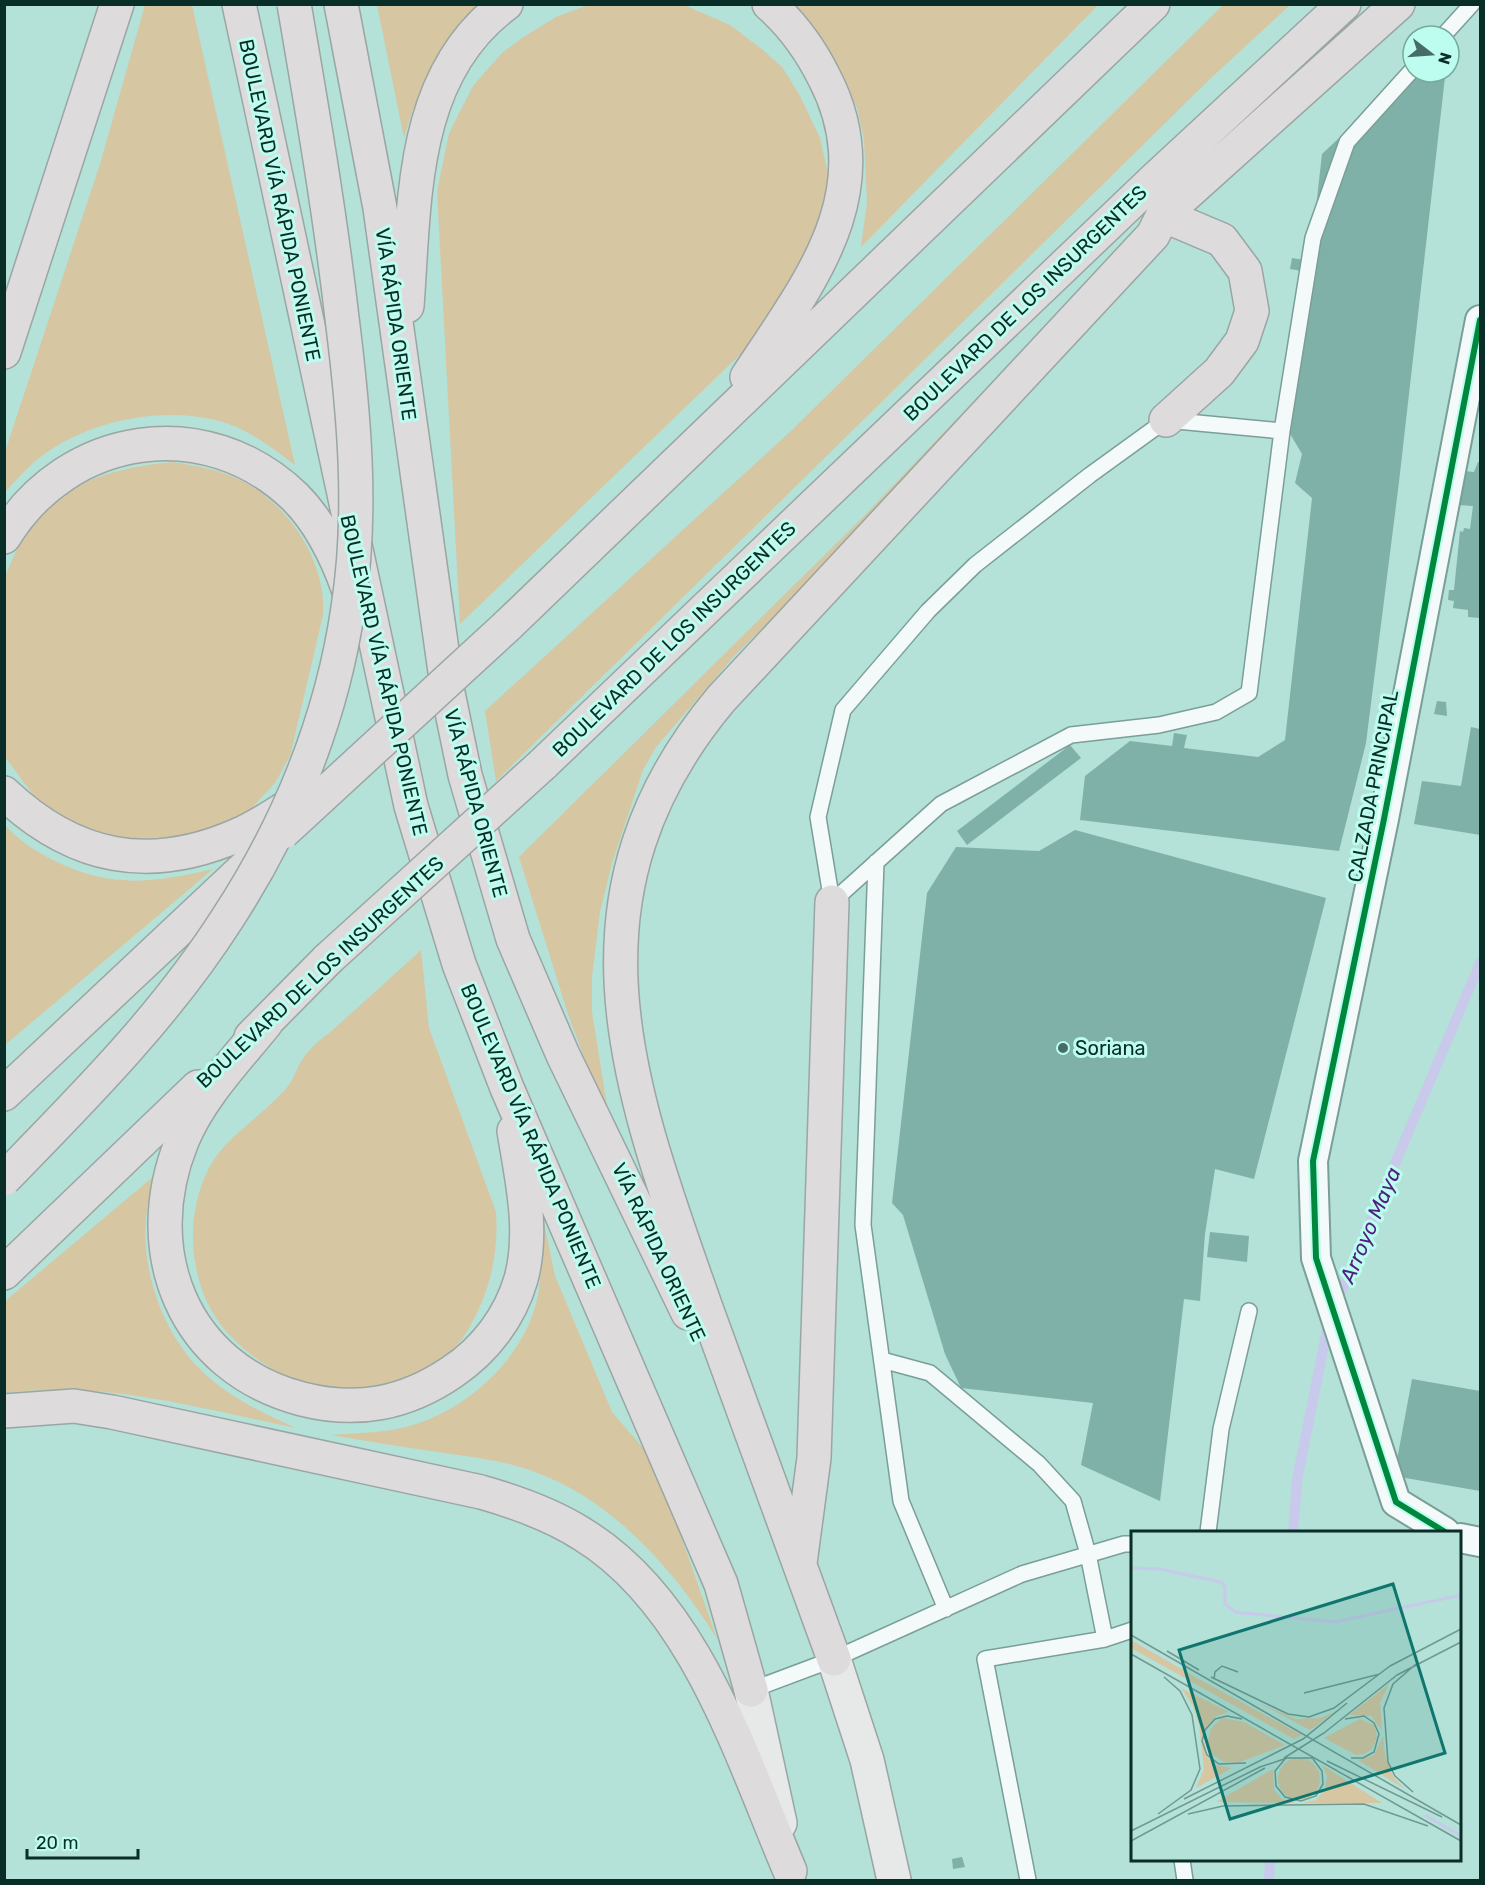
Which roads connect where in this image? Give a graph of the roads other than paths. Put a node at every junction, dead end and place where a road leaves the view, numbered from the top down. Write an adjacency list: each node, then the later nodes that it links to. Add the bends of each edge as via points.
1 (117, 4): 15 (highway)
2 (239, 4): 21 (highway, BOULEVARD VÍA RÁPIDA PONIENTE)
3 (294, 4): 29 (highway, bridge, via 329,212 352,409 354,543 339,657 312,753 288,810 228,919 154,1018)
4 (341, 4): 16 (highway, VÍA RÁPIDA ORIENTE, via 368,137)
5 (506, 4): 16 (highway, via 463,47 447,71 428,119 417,177)
6 (769, 4): 18 (highway, via 806,44 830,88 843,133 844,192 824,257)
7 (1153, 4): 18 (highway)
8 (1344, 4): 26 (highway, BOULEVARD DE LOS INSURGENTES, bridge, via 1145,188 542,765 328,960)
9 (1398, 4): 13 (highway)
10 (1472, 4): 11 (lane)
11 (1454, 24)
12 (1401, 82): 19 (lane, via 1347,142 1313,238)
13 (1163, 215): 17 (highway, via 1222,240 1245,271 1252,311 1242,341 1219,372); 34 (highway, via 1153,235 704,720 665,785 635,859 620,933 620,975 621,1009 637,1101)
14 (1480, 320): 36 (street, CALZADA PRINCIPAL, via 1384,819 1313,1161 1316,1258 1396,1502)
15 (4, 352)
16 (402, 368): 34 (highway, VÍA RÁPIDA ORIENTE, via 448,693 465,775 513,939 562,1054)
17 (1166, 420): 19 (lane); 25 (lane, via 975,565 928,611 843,710 818,817)
18 (717, 424): 23 (highway, bridge, via 355,766)
19 (1281, 430): 24 (lane, via 1249,693 1216,712 1159,725 1071,735 941,804)
20 (4, 537): 21 (highway, via 40,492 72,468 104,453 138,445 174,443 229,455 285,488 320,529 339,563)
21 (384, 687): 27 (highway, BOULEVARD VÍA RÁPIDA PONIENTE, via 411,806 459,964)
22 (4, 793): 23 (highway, via 52,832 107,852 169,855 205,848)
23 (247, 847): 28 (highway)
24 (876, 862): 25 (lane); 32 (lane, via 863,1226)
25 (832, 902): 41 (highway, via 814,1458)
26 (266, 1023): 27 (highway, via 208,1095 187,1128 168,1185 164,1233 174,1284 196,1330 240,1373 283,1394 345,1406 392,1402 421,1392 462,1366 498,1328 520,1280 527,1247 527,1216); 30 (highway, BOULEVARD DE LOS INSURGENTES)
27 (507, 1088): 46 (highway, BOULEVARD VÍA RÁPIDA PONIENTE, via 721,1584)
28 (4, 1094)
29 (4, 1179)
30 (4, 1273)
31 (1250, 1311): 35 (lane, via 1221,1429)
32 (882, 1360): 40 (lane, via 930,1373 1040,1464 1072,1501); 42 (lane, via 902,1501)
33 (4, 1411): 48 (highway, via 74,1406 146,1419 481,1492 517,1503 583,1534 613,1556 646,1590 684,1639 717,1701)
34 (767, 1480): 41 (highway)
35 (1208, 1531)
36 (1442, 1531)
37 (1461, 1538): 38 (street)
38 (1480, 1542)
39 (1131, 1544): 40 (lane)
40 (1088, 1554): 42 (lane, via 1022,1574); 44 (lane)
41 (800, 1564): 45 (highway)
42 (946, 1609): 45 (lane)
43 (1131, 1630): 44 (lane)
44 (1105, 1639): 50 (lane, via 985,1659)
45 (834, 1659): 46 (lane); 49 (main road, via 867,1760)
46 (751, 1690): 48 (main road)
47 (1182, 1861): 51 (lane)
48 (791, 1876)
49 (894, 1881)
50 (1028, 1881)
51 (1185, 1881)

